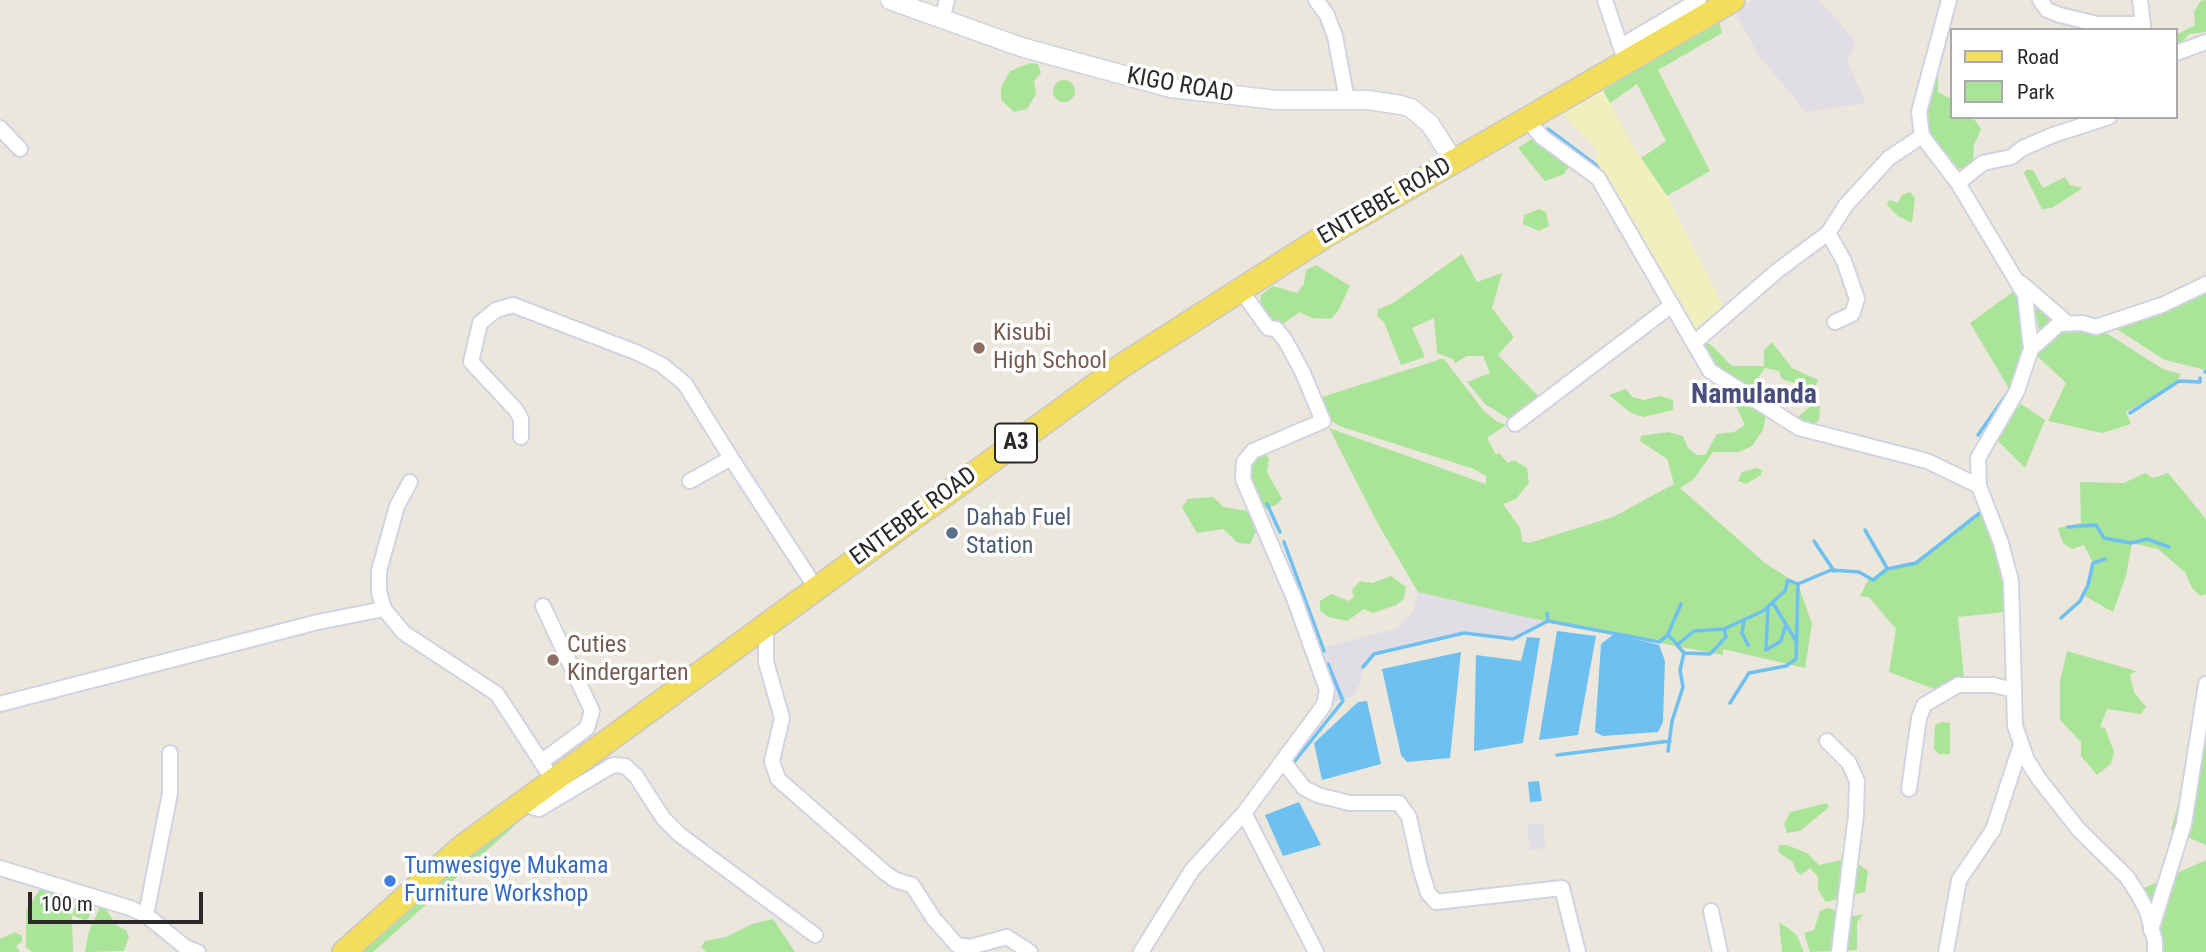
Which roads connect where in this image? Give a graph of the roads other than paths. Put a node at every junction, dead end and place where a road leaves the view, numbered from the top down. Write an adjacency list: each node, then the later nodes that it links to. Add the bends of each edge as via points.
1 (890, 0): 10 (street, KIGO ROAD)
2 (947, 0): 10 (street)
3 (1316, 0): 15 (street, via 1335,36)
4 (1605, 0): 14 (street)
5 (1699, 0): 14 (street)
6 (1733, 0): 14 (main road, ENTEBBE ROAD / A3)
7 (1949, 0): 19 (street, via 1919,112)
8 (2040, 0): 11 (street, via 2047,10 2081,21)
9 (2140, 0): 11 (street)
10 (942, 19): 15 (street, KIGO ROAD, via 1021,47 1171,88 1276,100)
11 (2143, 27)
12 (2206, 42): 13 (street)
13 (2178, 53)
14 (1623, 54): 17 (main road, ENTEBBE ROAD / A3)
15 (1347, 100): 21 (street, KIGO ROAD, via 1411,108 1430,124)
16 (2103, 119): 22 (street, via 2053,135 2011,157 1983,163)
17 (1527, 120): 21 (main road, ENTEBBE ROAD / A3); 27 (street, via 1542,137 1598,178)
18 (0, 128): 20 (street)
19 (1922, 136): 22 (street); 23 (street, via 1889,158 1846,205)
20 (20, 149)
21 (1455, 163): 26 (main road, ENTEBBE ROAD / A3)
22 (1958, 183): 31 (street, via 2025,295)
23 (1828, 233): 29 (street, via 1857,299 1852,314); 30 (street)
24 (2018, 280): 28 (street)
25 (2206, 284): 28 (street, via 2162,305 2096,327)
26 (1240, 289): 38 (main road, ENTEBBE ROAD / A3, via 1123,365); 48 (street, via 1268,328 1276,329 1285,340 1323,421 1252,451 1244,462 1243,480 1328,690 1324,705)
27 (1672, 305): 30 (street); 32 (street)
28 (2065, 321): 31 (street)
29 (1835, 322)
30 (1694, 343): 37 (street, via 1710,370 1786,422 1927,461)
31 (2031, 349): 37 (street, via 2017,391 1979,451)
32 (1514, 424)
33 (521, 437): 34 (street, via 516,410 471,362 480,323 513,305 662,365 695,397)
34 (731, 458): 35 (street); 38 (street)
35 (690, 481)
36 (410, 482): 40 (street, via 397,506 379,571)
37 (1979, 486): 43 (street, via 2011,581)
38 (816, 588): 41 (main road, ENTEBBE ROAD / A3)
39 (543, 606): 49 (street, via 592,711 587,729)
40 (384, 609): 44 (street); 49 (street, via 404,633 497,694)
41 (766, 624): 49 (main road, ENTEBBE ROAD / A3); 60 (street, via 767,670 782,718 772,761 778,779 883,872 912,885 957,945 970,947 1007,937)
42 (2206, 684): 56 (street, via 2184,824)
43 (2014, 690): 46 (street, via 2013,711); 50 (street, via 1958,685 1924,705)
44 (0, 704)
45 (1826, 741): 65 (street, via 1849,763 1857,781)
46 (2021, 745): 56 (street, via 2033,770 2071,820 2127,877 2147,911); 66 (street, via 1993,830 1959,880)
47 (170, 753): 55 (street, via 170,793)
48 (1283, 761): 52 (street); 63 (street, via 1304,788 1318,796 1349,803 1399,803 1409,817 1420,867 1436,902 1562,888)
49 (547, 771): 51 (main road, ENTEBBE ROAD / A3)
50 (1909, 789)
51 (521, 803): 57 (street, via 539,809 613,765 625,766 680,835); 59 (main road, ENTEBBE ROAD / A3, via 462,847)
52 (1244, 813): 61 (street, via 1192,870); 62 (street)
53 (0, 868): 55 (street)
54 (1711, 911): 64 (street)
55 (146, 915): 58 (street)
56 (2150, 931): 67 (street)
57 (814, 935)
58 (198, 952)
59 (344, 952)
60 (1030, 952)
61 (1141, 952)
62 (1316, 952)
63 (1578, 952)
64 (1720, 952)
65 (1839, 952)
66 (1946, 952)
67 (2155, 952)

